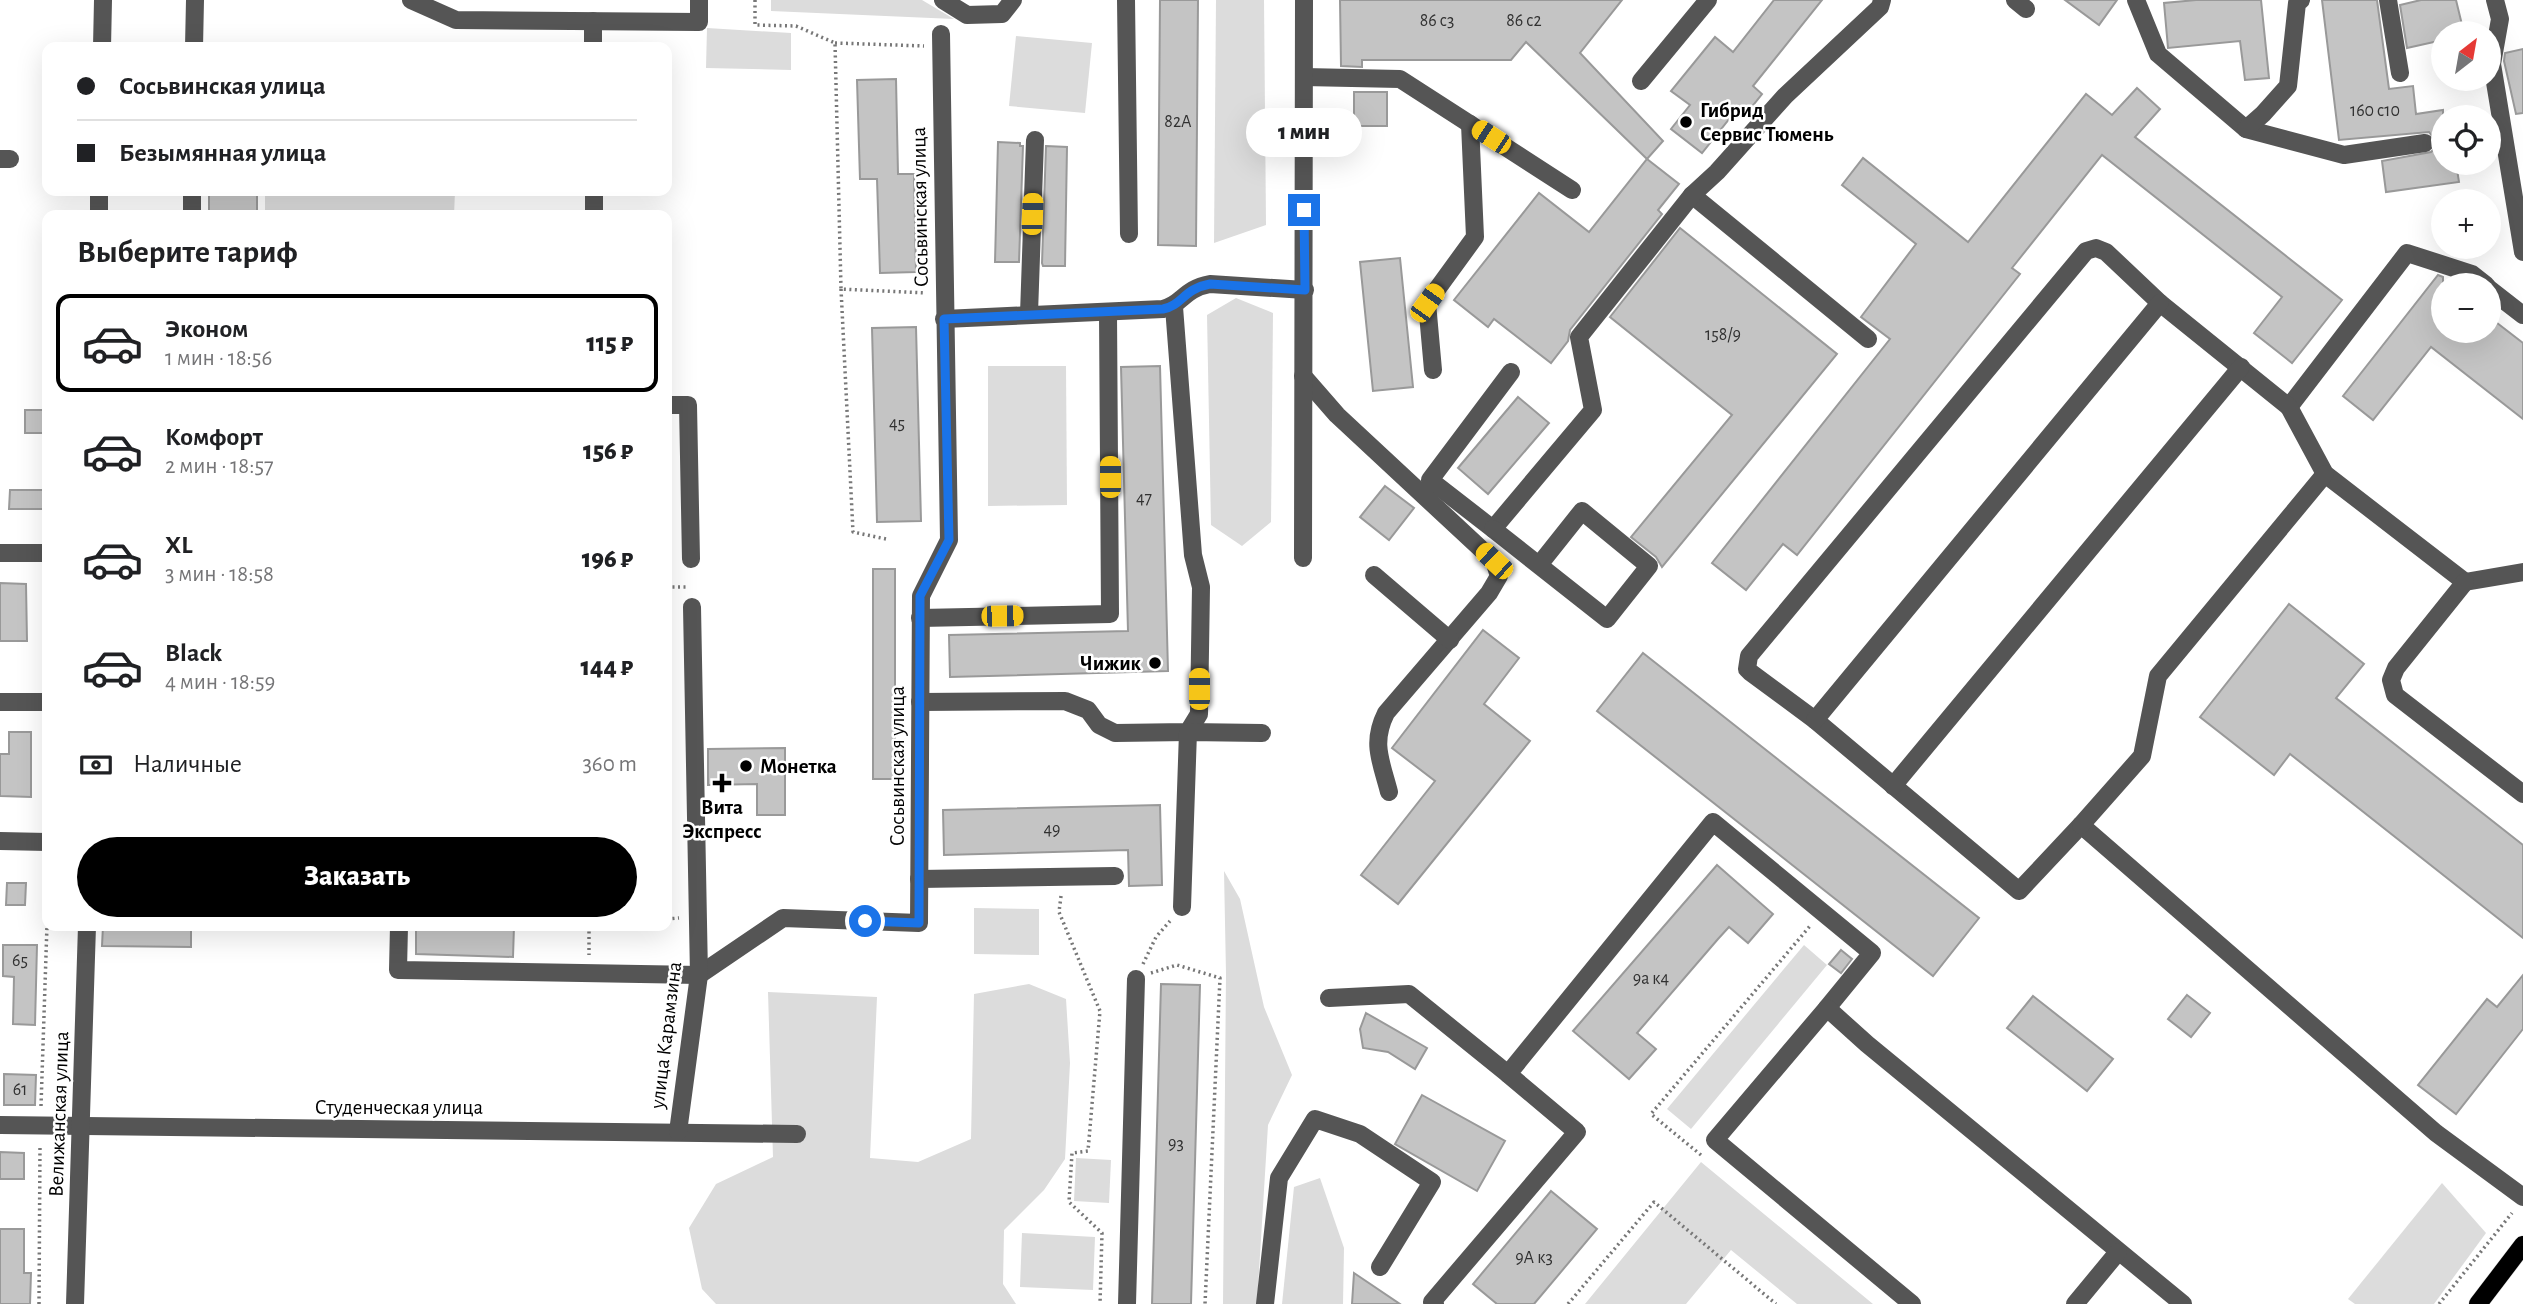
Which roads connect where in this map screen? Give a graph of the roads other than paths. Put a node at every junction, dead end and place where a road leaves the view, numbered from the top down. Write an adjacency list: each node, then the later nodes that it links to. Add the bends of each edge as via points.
1 (103, 0): 17 (street)
2 (195, 0): 18 (street)
3 (411, 0): 15 (street, via 456,20)
4 (699, 0): 15 (street, via 699,22)
5 (943, 0): 6 (street, via 967,15 1002,14)
6 (1013, 0)
7 (1126, 0): 29 (street)
8 (1304, 0): 21 (street)
9 (1709, 0): 22 (street)
10 (1882, 0): 28 (street)
11 (2136, 0): 24 (street, via 2158,54)
12 (2301, 0): 24 (street, via 2297,3 2288,86)
13 (2388, 0): 20 (street)
14 (2495, 0): 30 (street, via 2500,19 2492,64)
15 (593, 21): 19 (street)
16 (941, 40): 39 (street, Сосьвинская улица)
17 (103, 42)
18 (194, 42)
19 (593, 42)
20 (2400, 73)
21 (1304, 78): 23 (street, via 1401,79); 32 (street)
22 (1641, 81)
23 (1470, 124): 27 (street); 42 (street, via 1475,237 1427,303)
24 (2246, 129): 26 (street, via 2344,155)
25 (1035, 139): 37 (street)
26 (2425, 143)
27 (1572, 190)
28 (1692, 195): 40 (street); 48 (street, via 1579,337 1593,410)
29 (1129, 234)
30 (2523, 252)
31 (2469, 273): 46 (street, via 2407,253)
32 (1305, 290): 35 (street, via 1210,284 1189,291); 44 (street)
33 (2501, 297): 38 (street)
34 (2160, 303): 41 (street); 63 (street); 63 (street, via 2106,252 2086,251 1749,656 1747,669)
35 (1174, 307): 36 (street); 64 (street, via 1193,555 1201,587 1199,714)
36 (1108, 313): 37 (street); 58 (street, via 1110,614)
37 (1029, 314): 39 (street)
38 (2523, 315)
39 (944, 319): 58 (street, Сосьвинская улица, via 949,540 920,596)
40 (1868, 339)
41 (2241, 366): 46 (street); 66 (street)
42 (1433, 370)
43 (1511, 372): 48 (street, via 1430,480)
44 (1303, 376): 51 (street); 59 (street, via 1337,415 1494,561 1499,576)
45 (672, 405): 52 (street, via 688,405)
46 (2289, 407): 47 (street)
47 (2325, 474): 56 (street); 69 (street, via 2158,676 2142,757)
48 (1493, 529): 53 (street)
49 (0, 552): 50 (street)
50 (42, 554)
51 (1303, 558)
52 (691, 559)
53 (1539, 565): 53 (street, via 1608,619 1649,566 1582,511)
54 (2523, 572): 56 (street)
55 (1374, 575): 59 (street)
56 (2465, 582): 68 (street, via 2396,668 2391,680 2395,695)
57 (692, 607): 77 (street, улица Карамзина)
58 (920, 618): 62 (street, Сосьвинская улица)
59 (1450, 640): 67 (street, via 1379,727 1376,743)
60 (0, 702): 61 (street)
61 (42, 702)
62 (920, 702): 64 (street, via 1065,701 1088,710 1099,725 1115,733); 73 (street, Сосьвинская улица)
63 (1815, 720): 66 (street)
64 (1188, 732): 65 (street); 74 (street)
65 (1262, 733)
66 (1893, 786): 69 (street, via 2020,891)
67 (1389, 792)
68 (2523, 794)
69 (2081, 825): 86 (street)
70 (0, 841): 71 (street)
71 (42, 842)
72 (1115, 876): 73 (street)
73 (919, 878): 77 (street, Сосьвинская улица, via 919,923 783,918)
74 (1182, 907)
75 (87, 931): 83 (street, Велижанская улица)
76 (399, 931): 77 (street, via 398,970)
77 (699, 975): 84 (street, улица Карамзина)
78 (1136, 979): 91 (street)
79 (1329, 998): 81 (street, via 1409,994)
80 (1827, 1008): 81 (street, via 1872,953 1713,822); 88 (street); 94 (street, via 1715,1140)
81 (1508, 1074): 93 (street, via 1577,1132 1432,1302)
82 (0, 1125): 83 (street, Студенческая улица)
83 (82, 1126): 84 (street, Студенческая улица); 90 (street, Велижанская улица)
84 (678, 1132): 85 (street, Студенческая улица)
85 (797, 1134)
86 (2519, 1204)
87 (2523, 1245): 97 (main road)
88 (2118, 1252): 95 (street); 96 (street)
89 (1380, 1267): 92 (street, via 1432,1182 1360,1134 1315,1119 1279,1178)
90 (75, 1304)
91 (1127, 1304)
92 (1265, 1304)
93 (1435, 1304)
94 (1912, 1304)
95 (2075, 1304)
96 (2183, 1304)
97 (2478, 1304)

